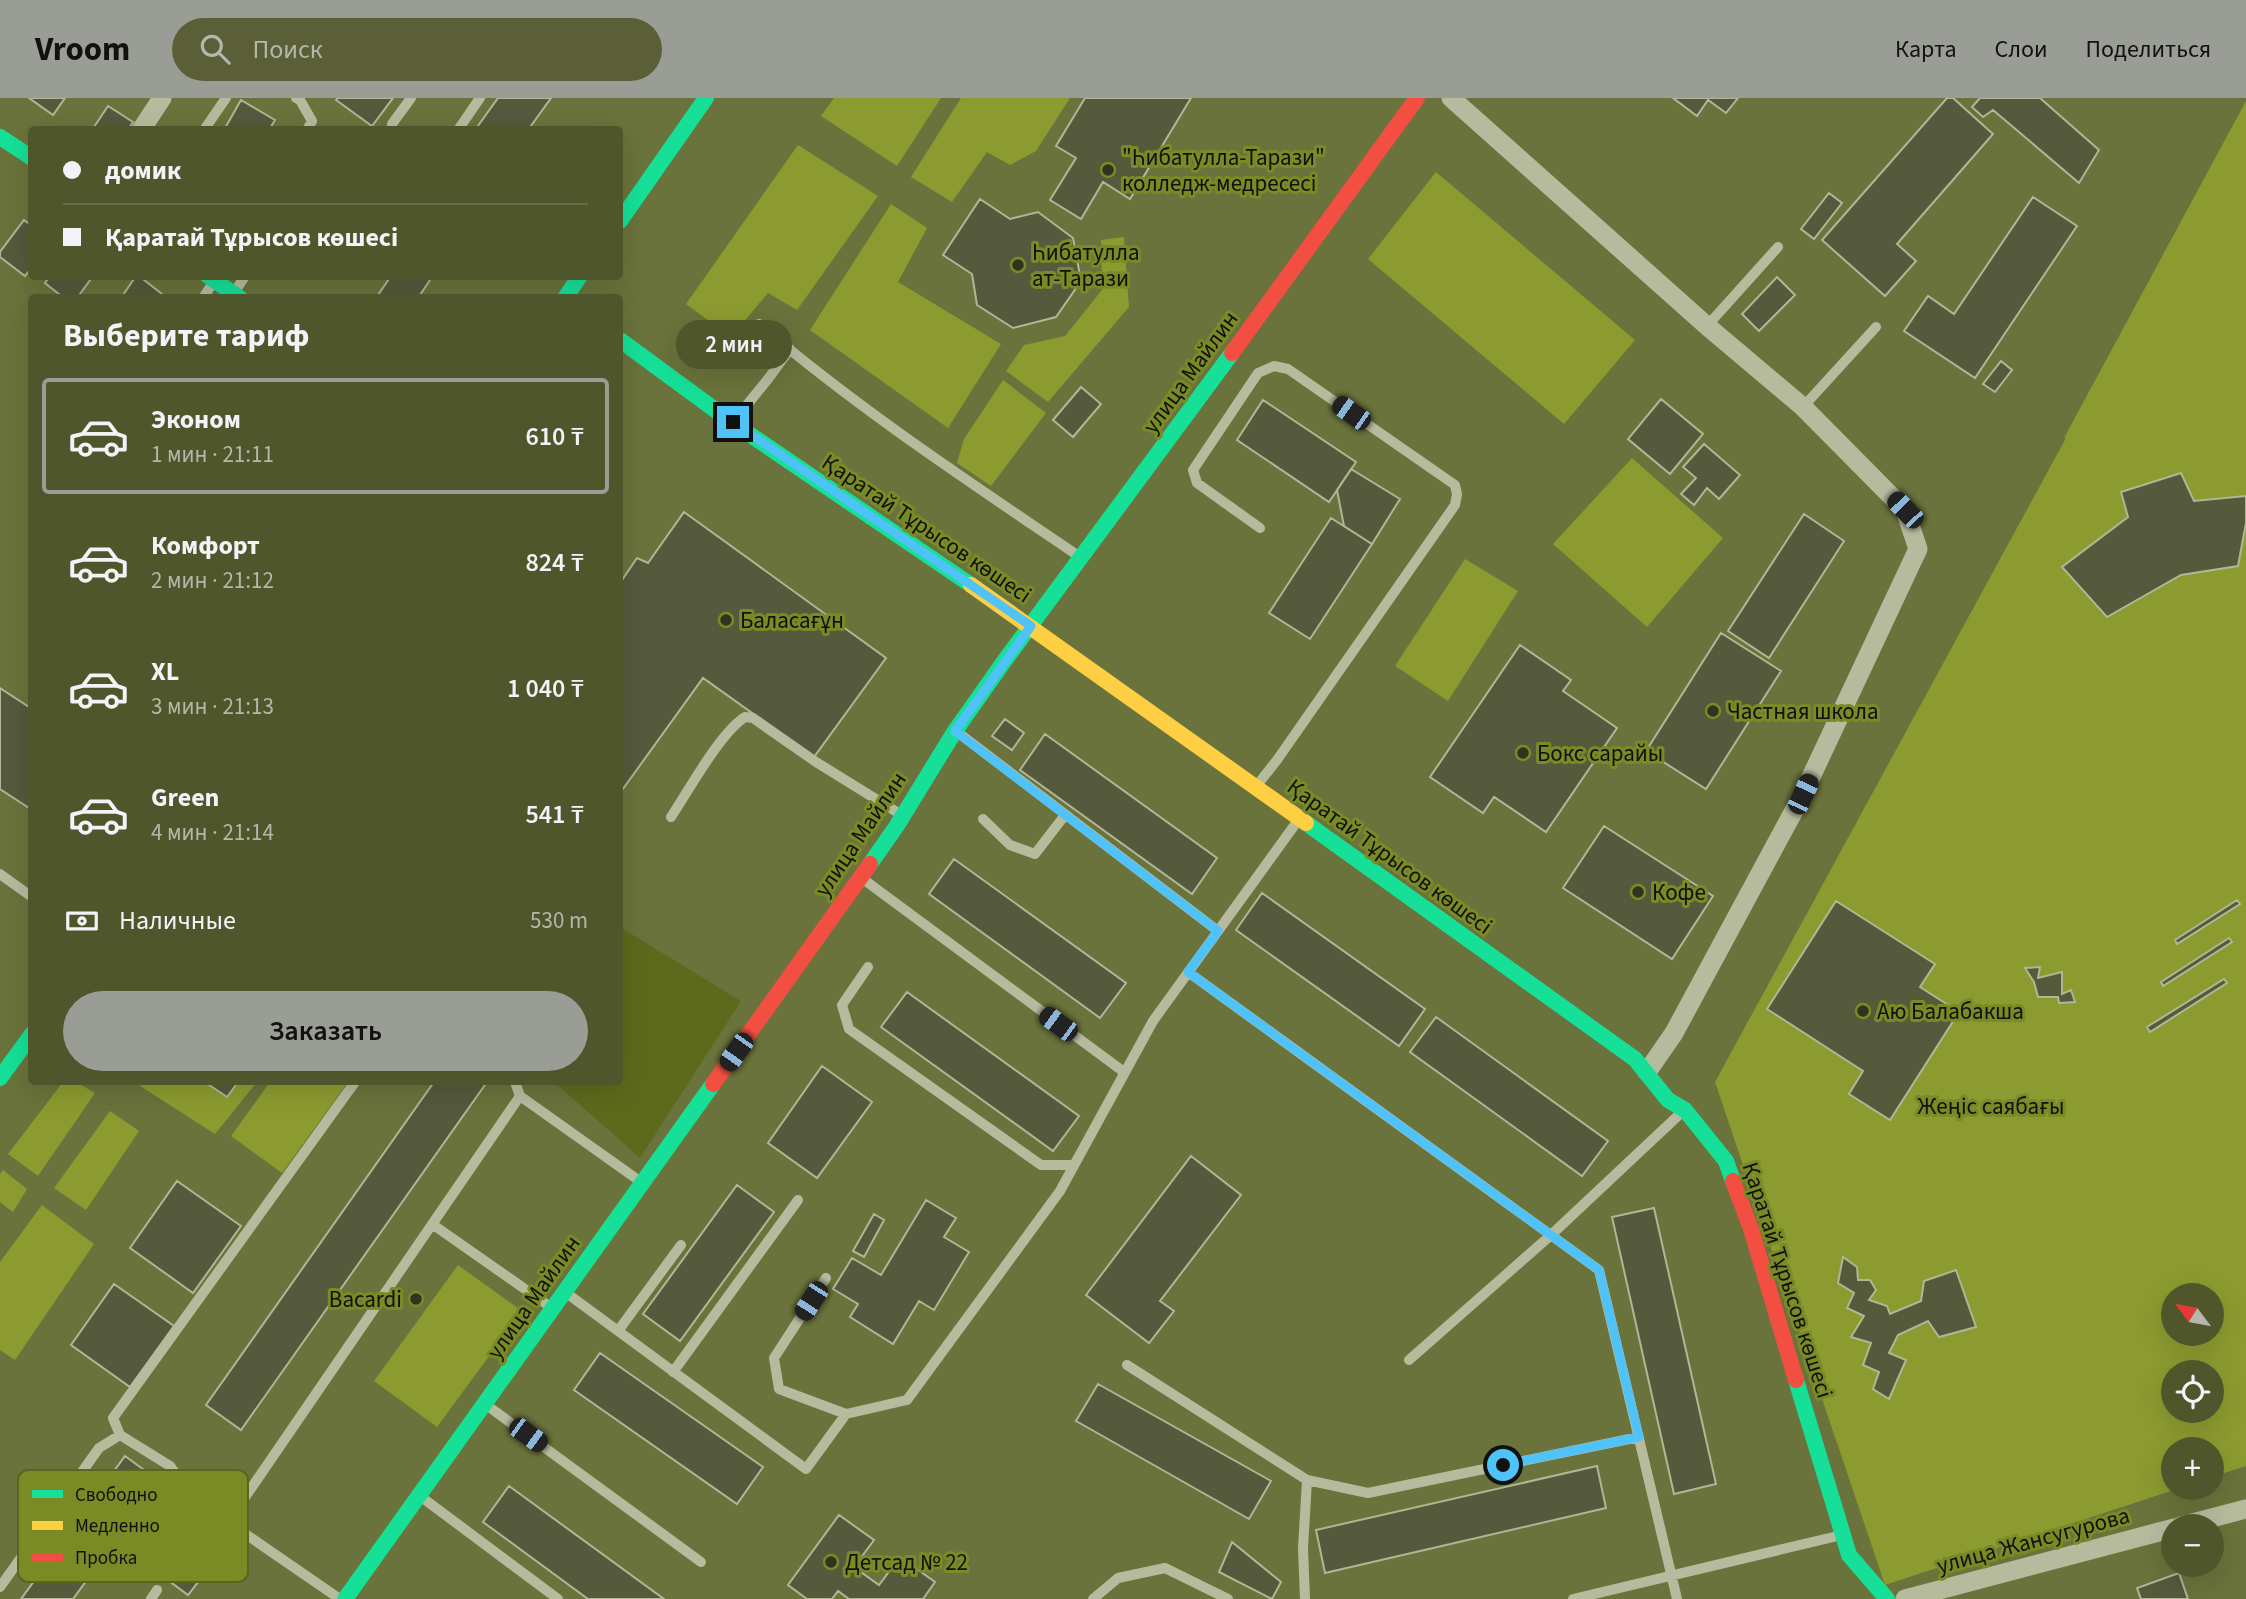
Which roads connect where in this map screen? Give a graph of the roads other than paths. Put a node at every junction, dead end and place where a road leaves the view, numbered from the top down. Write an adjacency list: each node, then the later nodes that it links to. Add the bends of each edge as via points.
1 (162, 98): 9 (street)
2 (226, 98): 10 (lane)
3 (296, 98): 11 (lane, via 312,121)
4 (411, 98): 12 (lane)
5 (480, 98): 13 (lane)
6 (706, 98): 16 (main road)
7 (1417, 98): 28 (main road, улица Майлин)
8 (1451, 98): 21 (street)
9 (144, 126)
10 (207, 126)
11 (309, 126)
12 (393, 126)
13 (461, 126)
14 (0, 137): 15 (main road)
15 (28, 155)
16 (623, 217)
17 (1779, 247): 21 (lane)
18 (213, 280): 19 (main road)
19 (235, 294)
20 (759, 324): 24 (lane)
21 (1707, 326): 25 (street)
22 (1876, 327): 25 (lane)
23 (623, 342): 26 (main road, Қаратай Тұрысов көшесі)
24 (790, 349): 26 (lane); 28 (lane, via 939,461)
25 (1803, 407): 45 (street, via 1905,510 1918,549 1803,794 1674,1033)
26 (733, 422): 29 (main road, Қаратай Тұрысов көшесі)
27 (1260, 528): 31 (lane, via 1197,483 1194,470 1258,373 1274,366 1288,369 1455,485 1457,494 1455,505)
28 (1080, 558): 29 (main road, улица Майлин)
29 (1031, 626): 30 (main road, улица Майлин); 31 (main road, Қаратай Тұрысов көшесі)
30 (955, 731): 32 (lane); 33 (main road, улица Майлин)
31 (1255, 787): 36 (main road, Қаратай Тұрысов көшесі)
32 (1065, 815): 35 (lane, via 1035,854 1010,845); 40 (lane)
33 (903, 816): 34 (lane, via 745,717 723,739); 38 (main road, улица Майлин)
34 (671, 817)
35 (983, 819)
36 (1299, 819): 40 (lane); 45 (main road, Қаратай Тұрысов көшесі)
37 (0, 874): 39 (lane)
38 (860, 877): 44 (lane); 52 (main road, улица Майлин)
39 (28, 894)
40 (1218, 931): 42 (lane)
41 (868, 967): 51 (lane, via 842,1005 849,1029 1041,1165)
42 (1188, 972): 44 (lane); 55 (lane)
43 (28, 1040): 46 (main road)
44 (1124, 1072): 51 (lane)
45 (1647, 1072): 50 (main road, Қаратай Тұрысов көшесі, via 1668,1100)
46 (0, 1078)
47 (353, 1085): 66 (lane, via 113,1418)
48 (516, 1085): 49 (lane)
49 (520, 1096): 52 (lane); 54 (lane)
50 (1685, 1110): 55 (lane); 76 (main road, Қаратай Тұрысов көшесі, via 1726,1161 1739,1195)
51 (1074, 1165): 65 (lane, via 1060,1191 907,1400)
52 (642, 1183): 58 (main road, улица Майлин)
53 (798, 1200): 63 (lane)
54 (432, 1224): 59 (lane); 71 (lane)
55 (1551, 1235): 61 (lane); 67 (lane, via 1599,1270)
56 (681, 1245): 60 (lane)
57 (826, 1278): 65 (lane, via 774,1358 779,1389)
58 (564, 1292): 59 (main road, улица Майлин); 60 (lane)
59 (552, 1309): 64 (main road, улица Майлин)
60 (618, 1331): 63 (lane)
61 (1409, 1360)
62 (1127, 1365): 70 (lane)
63 (673, 1371): 65 (lane, via 807,1469)
64 (485, 1404): 72 (main road, улица Майлин); 79 (lane)
65 (846, 1414)
66 (120, 1435): 68 (lane, via 99,1448); 69 (lane)
67 (1639, 1437): 70 (lane, via 1368,1493); 80 (lane)
68 (83, 1470)
69 (173, 1470)
70 (1307, 1480): 87 (lane)
71 (248, 1493)
72 (419, 1496): 83 (main road, улица Майлин); 84 (lane)
73 (2246, 1509): 74 (street)
74 (2224, 1515)
75 (2161, 1531): 91 (street, улица Жансугурова)
76 (1843, 1535): 80 (lane); 90 (main road, Қаратай Тұрысов көшесі, via 1849,1555)
77 (248, 1536): 82 (lane)
78 (18, 1562): 81 (lane)
79 (701, 1562)
80 (1672, 1576): 88 (lane); 89 (lane)
81 (0, 1587)
82 (340, 1599)
83 (345, 1599)
84 (558, 1599)
85 (1093, 1599): 86 (lane, via 1118,1578 1165,1567)
86 (1228, 1599)
87 (1305, 1599)
88 (1573, 1599)
89 (1677, 1599)
90 (1887, 1599)
91 (1905, 1599)

